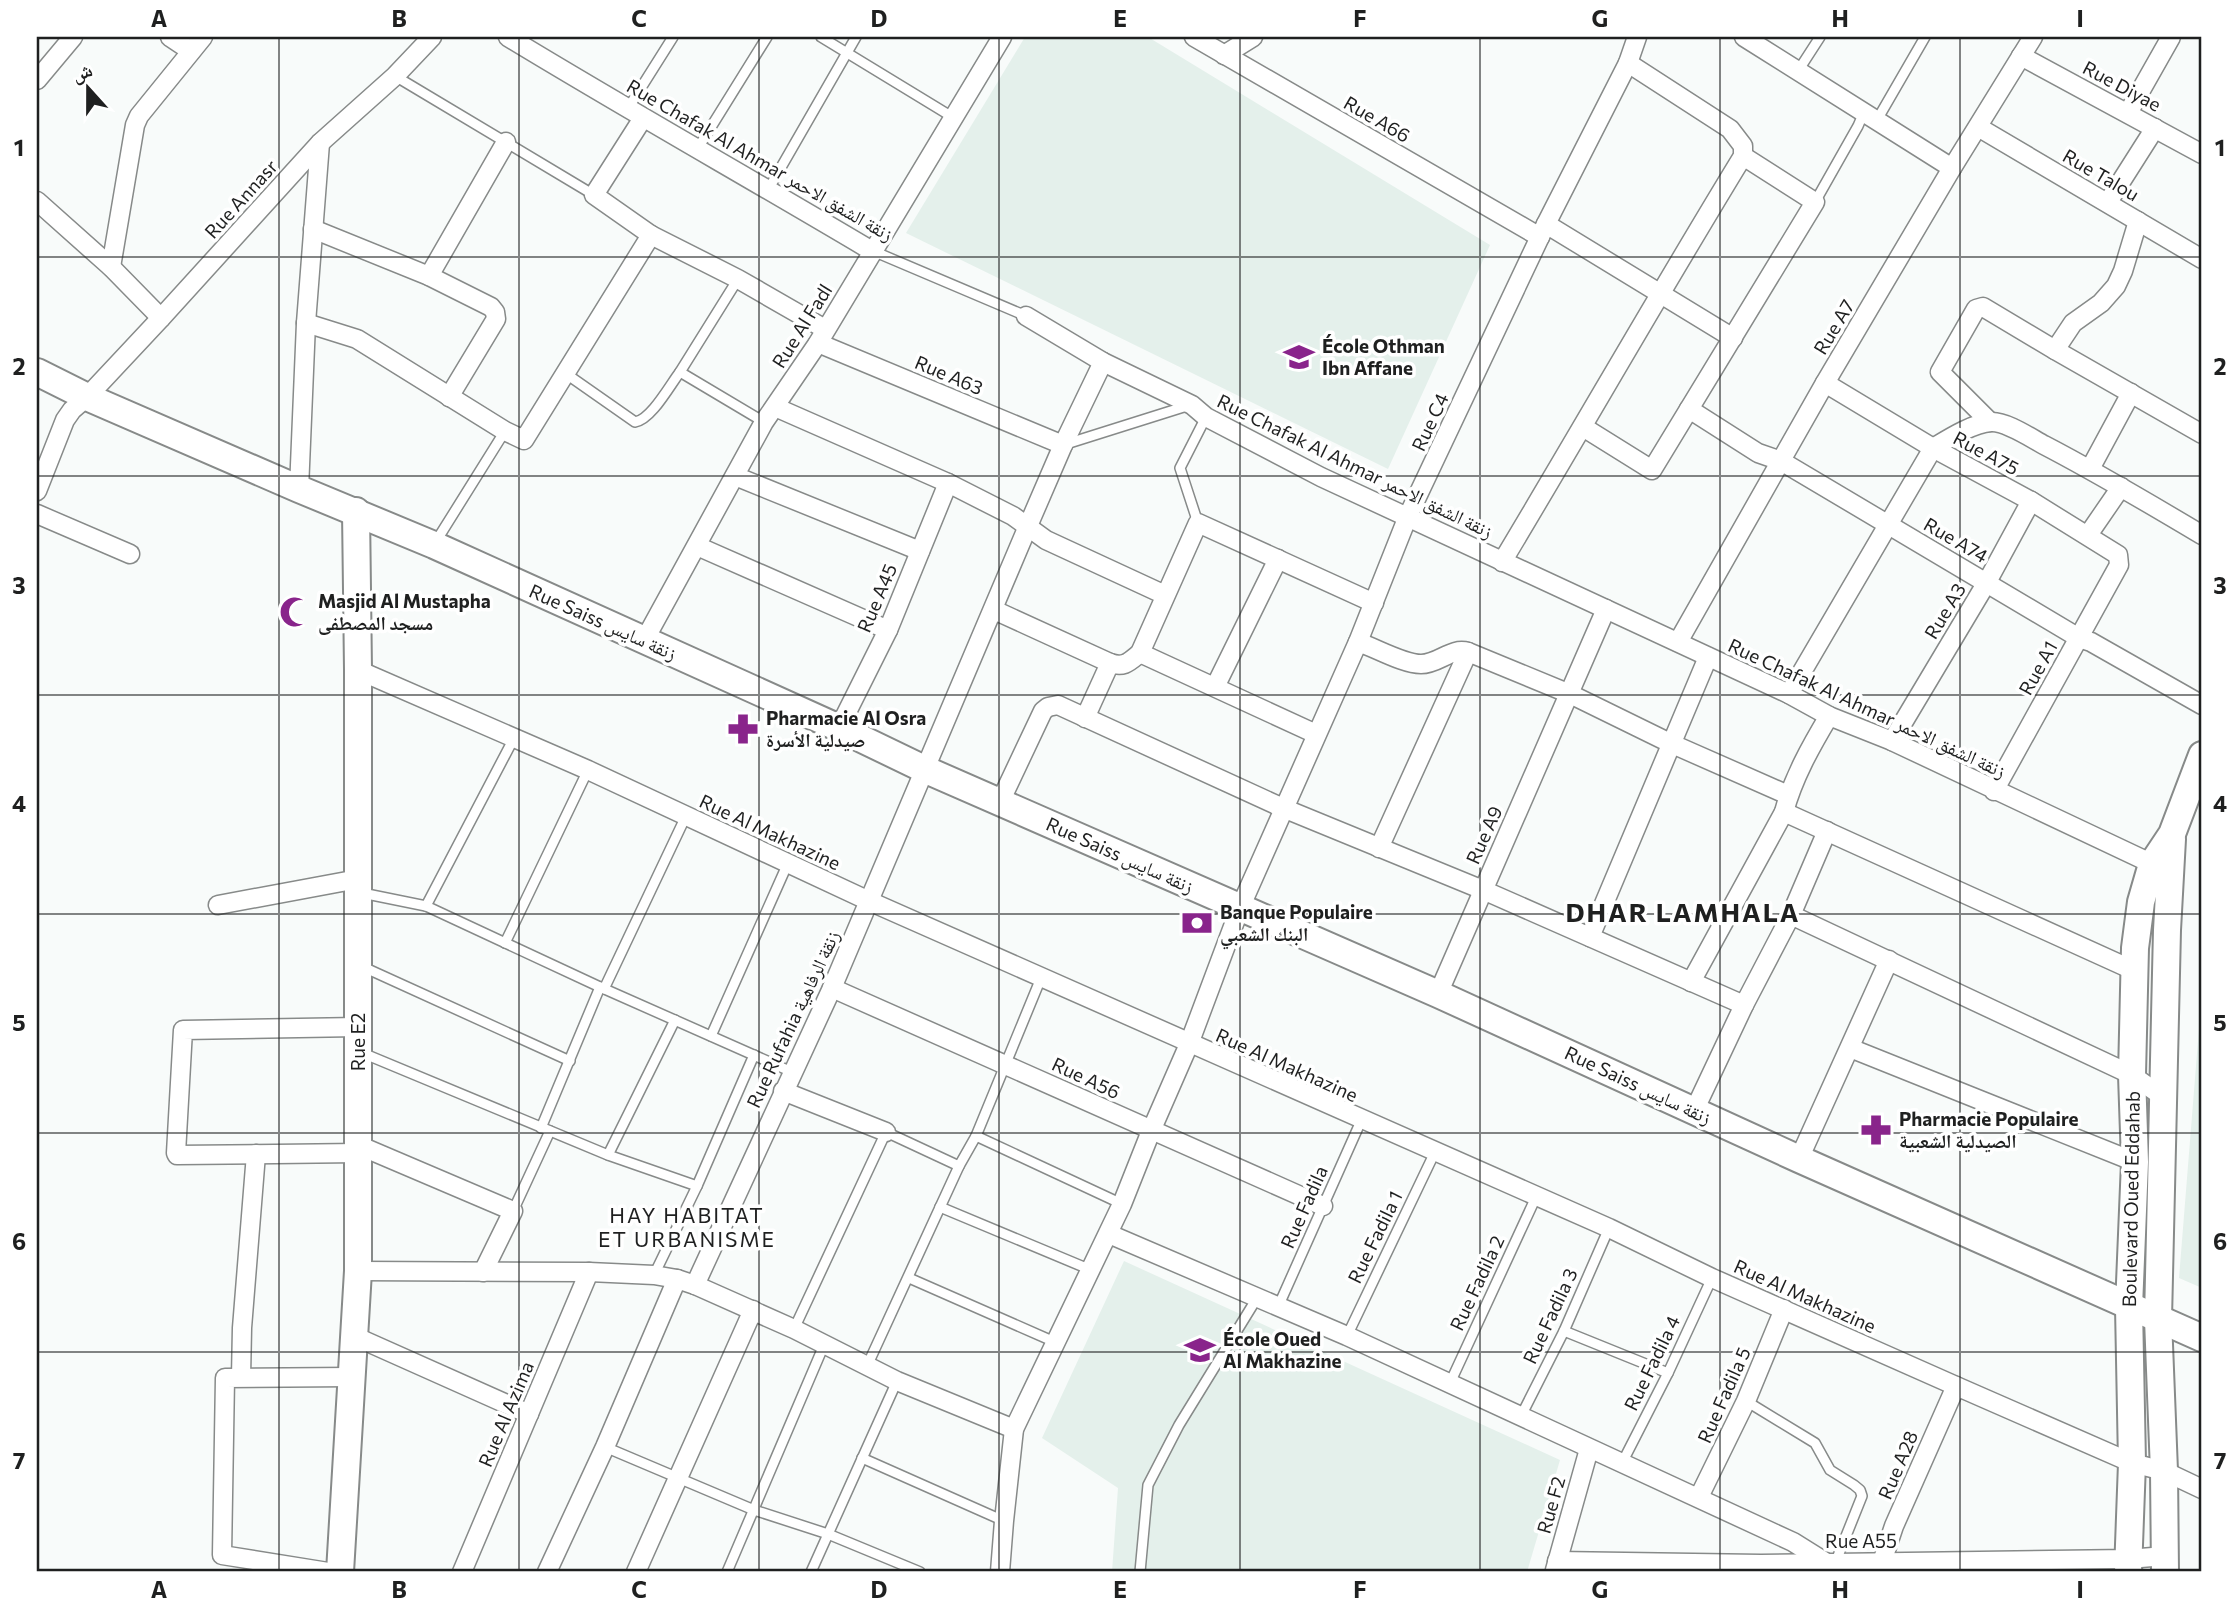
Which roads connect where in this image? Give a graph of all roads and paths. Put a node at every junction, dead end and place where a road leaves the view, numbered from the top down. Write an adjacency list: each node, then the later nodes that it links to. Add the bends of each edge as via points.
1 (73, 37): 24 (street)
2 (170, 37): 18 (street)
3 (432, 37): 25 (street, Rue Annasr)
4 (508, 37): 27 (street, Rue Chafak Al Ahmar زنقة الشفق الاحمر)
5 (673, 37): 27 (lane)
6 (767, 37): 34 (lane)
7 (821, 37): 19 (lane)
8 (856, 37): 19 (lane)
9 (1002, 37): 29 (street, Rue Al Fadl)
10 (1194, 37): 20 (street, Rue A66)
11 (1253, 37): 20 (street)
12 (1637, 37): 22 (street, Rue C4)
13 (1744, 37): 23 (street)
14 (1820, 37): 23 (lane)
15 (1925, 37): 28 (lane)
16 (2033, 37): 21 (street, Rue A7)
17 (2171, 37): 26 (street)
18 (197, 44): 49 (street, via 135,125)
19 (846, 52): 29 (lane); 38 (lane)
20 (1224, 55): 45 (street, Rue A66)
21 (2021, 56): 26 (street, Rue Diyae); 30 (street, Rue A7)
22 (1628, 63): 36 (street, via 1730,129 1743,146); 45 (street, Rue C4)
23 (1798, 71): 28 (street)
24 (38, 76)
25 (395, 76): 32 (lane); 33 (street, Rue Annasr)
26 (2128, 113): 31 (street, Rue Diyae)
27 (635, 114): 34 (street, Rue Chafak Al Ahmar زنقة الشفق الاحمر); 39 (street)
28 (1870, 116): 37 (street); 41 (lane, via 1858,126)
29 (954, 118): 47 (street, Rue Al Fadl)
30 (1978, 127): 37 (street, Rue A7); 42 (street, Rue Talou)
31 (2155, 128): 35 (street, Rue Diyae); 42 (street)
32 (506, 142): 39 (lane); 50 (street)
33 (320, 143): 44 (street); 54 (street, Rue Annasr)
34 (698, 148): 38 (street, Rue Chafak Al Ahmar زنقة الشفق الاحمر)
35 (2202, 154)
36 (1743, 156): 41 (street); 52 (street)
37 (1952, 168): 63 (street, Rue A7)
38 (768, 190): 47 (street, Rue Chafak Al Ahmar زنقة الشفق الاحمر)
39 (594, 195): 46 (street, Rue A63)
40 (37, 201): 49 (street)
41 (1815, 202): 57 (street)
42 (2108, 202): 43 (street, Rue Talou)
43 (2138, 221): 48 (street, Rue Talou); 58 (street, via 2116,286 2073,323)
44 (313, 229): 50 (street); 55 (street)
45 (1543, 230): 52 (street, Rue A66); 88 (street, Rue C4)
46 (651, 235): 51 (street, Rue A63); 62 (street)
47 (872, 251): 53 (lane, Rue Chafak Al Ahmar زنقة الشفق الاحمر); 56 (street, Rue Al Fadl)
48 (2202, 259)
49 (111, 267): 54 (street)
50 (429, 276): 66 (street, via 495,312 496,319)
51 (738, 279): 56 (street, Rue A63); 61 (lane)
52 (1659, 293): 57 (street, Rue A66); 73 (street)
53 (1026, 316): 59 (street, Rue Chafak Al Ahmar زنقة الشفق الاحمر)
54 (161, 318): 65 (street, Rue Annasr)
55 (306, 323): 66 (street, via 358,339); 83 (street)
56 (822, 336): 68 (street, Rue Al Fadl); 76 (street, Rue A63)
57 (1733, 338): 69 (street)
58 (2055, 350): 64 (street); 72 (street, via 1988,309 1976,309 1940,372)
59 (1103, 362): 67 (street, Rue Chafak Al Ahmar زنقة الشفق الاحمر); 76 (street, Rue Rufahia زنقة الرفاهية)
60 (37, 372): 65 (street, Rue Saiss زنقة سايس)
61 (680, 372): 62 (lane, via 649,415 635,422); 71 (lane)
62 (565, 373): 74 (street, via 524,440)
63 (1825, 383): 77 (street, Rue A75); 78 (street, Rue A7)
64 (2131, 393): 75 (street); 79 (street)
65 (87, 397): 83 (street, Rue Saiss زنقة سايس); 84 (street, Rue Annasr, via 65,420)
66 (449, 397): 74 (street)
67 (1192, 405): 70 (street, Rue Chafak Al Ahmar زنقة الشفق الاحمر); 76 (lane)
68 (775, 407): 71 (street, Rue Al Fadl); 81 (street)
69 (1689, 409): 73 (street, via 1652,470); 78 (street, Rue A74, via 1758,453)
70 (1206, 417): 88 (street, Rue Chafak Al Ahmar زنقة الشفق الاحمر); 89 (lane, via 1180,468)
71 (764, 422): 80 (street, Rue Al Fadl)
72 (1990, 422): 77 (street); 79 (street, via 2014,429)
73 (1583, 427): 99 (street)
74 (505, 431): 94 (lane)
75 (2202, 434)
76 (1063, 445): 91 (street, Rue Rufahia زنقة الرفاهية)
77 (1933, 448): 85 (street, Rue A75); 90 (street)
78 (1781, 461): 90 (street, Rue A74); 110 (street, Rue A7)
79 (2090, 469): 82 (street)
80 (734, 477): 95 (street, Rue Al Fadl); 96 (street)
81 (948, 483): 91 (street); 96 (street, Rue A45)
82 (2121, 486): 92 (street); 93 (street)
83 (299, 489): 86 (street, Rue Saiss زنقة سايس)
84 (37, 491)
85 (2031, 501): 93 (street, Rue A75); 101 (street, Rue A3)
86 (356, 511): 94 (street, Rue Saiss زنقة سايس); 115 (street, Rue E2)
87 (37, 514): 97 (street)
88 (1408, 516): 99 (street, Rue Chafak Al Ahmar زنقة الشفق الاحمر); 103 (street, Rue C4)
89 (1198, 523): 98 (street); 102 (street)
90 (1888, 525): 101 (street, Rue A74); 118 (street)
91 (1028, 526): 102 (street, via 1046,540); 105 (street, Rue Rufahia زنقة الرفاهية)
92 (2202, 535)
93 (2088, 536): 100 (street, Rue A75, via 2118,555)
94 (434, 545): 108 (street, Rue Saiss زنقة سايس)
95 (697, 546): 106 (street); 108 (street, Rue Al Fadl)
96 (920, 551): 106 (street, Rue A45)
97 (130, 554)
98 (1278, 559): 103 (street); 116 (street)
99 (1502, 562): 104 (street, Rue Chafak Al Ahmar زنقة الشفق الاحمر)
100 (2119, 565): 107 (street, Rue A1)
101 (1987, 582): 107 (street, Rue A74); 125 (street, Rue A3)
102 (1165, 596): 112 (street)
103 (1374, 603): 109 (street, Rue C4)
104 (1606, 609): 110 (street, Rue Chafak Al Ahmar زنقة الشفق الاحمر); 117 (street, Rue A9)
105 (994, 610): 114 (street); 128 (street, Rue Rufahia زنقة الرفاهية)
106 (888, 630): 122 (street, Rue A45)
107 (2079, 638): 119 (street, Rue A74); 130 (street, Rue A1)
108 (644, 641): 122 (street, Rue Saiss زنقة سايس)
109 (1359, 642): 111 (street, via 1414,663 1432,663 1455,651); 123 (street, Rue C4)
110 (1678, 642): 113 (street, Rue Chafak Al Ahmar زنقة الشفق الاحمر)
111 (1468, 652): 117 (street); 136 (street)
112 (1140, 653): 114 (street, via 1125,665); 116 (street)
113 (1708, 657): 118 (street, Rue Chafak Al Ahmar زنقة الشفق الاحمر); 126 (street)
114 (1110, 663): 121 (street)
115 (359, 670): 124 (street, Rue Al Makhazine); 139 (street, Rue E2)
116 (1215, 687): 123 (street)
117 (1570, 694): 126 (street); 140 (street, Rue A9)
118 (1788, 694): 120 (street, Rue Chafak Al Ahmar زنقة الشفق الاحمر)
119 (2202, 705)
120 (1829, 716): 125 (street, Rue Chafak Al Ahmar زنقة الشفق الاحمر); 132 (street)
121 (1085, 718): 131 (street, via 1058,705 1048,706); 133 (street)
122 (839, 728): 128 (street, Rue Saiss زنقة سايس)
123 (1316, 734): 133 (street, Rue C4)
124 (514, 738): 129 (street, Rue Al Makhazine); 143 (lane)
125 (1892, 741): 130 (street, Rue Chafak Al Ahmar زنقة الشفق الاحمر)
126 (1670, 743): 132 (street); 146 (street)
127 (2202, 755): 138 (street, Boulevard Oued Eddahab)
128 (924, 769): 131 (street, Rue Saiss زنقة سايس); 141 (street, Rue Rufahia زنقة الرفاهية)
129 (588, 770): 134 (street, Rue Al Makhazine); 147 (lane)
130 (1994, 790): 138 (street, Rue Chafak Al Ahmar زنقة الشفق الاحمر)
131 (1000, 802): 144 (street, Rue Saiss زنقة سايس)
132 (1786, 804): 135 (street); 152 (street)
133 (1283, 808): 136 (street); 144 (street, Rue C4)
134 (686, 816): 137 (street, Rue Al Makhazine); 153 (lane)
135 (1827, 831): 145 (street); 150 (street)
136 (1379, 848): 140 (street)
137 (788, 863): 141 (street, Rue Al Makhazine); 158 (lane)
138 (2161, 867): 150 (street, Boulevard Oued Eddahab, via 2141,902); 168 (street, Boulevard Oued Eddahab)
139 (358, 885): 142 (street); 143 (lane); 149 (street, Rue E2)
140 (1483, 890): 146 (street); 155 (street, Rue A9)
141 (869, 901): 151 (street, Rue Al Makhazine); 154 (street, Rue Rufahia زنقة الرفاهية)
142 (218, 905)
143 (426, 906): 147 (lane)
144 (1240, 908): 155 (street, Rue Saiss زنقة سايس); 160 (street, Rue C4)
145 (1791, 915): 148 (street); 156 (street)
146 (1590, 937): 152 (street)
147 (505, 943): 153 (lane)
148 (1889, 960): 161 (street); 166 (street)
149 (358, 965): 159 (street, Rue E2); 163 (lane)
150 (2135, 971): 166 (street, Boulevard Oued Eddahab)
151 (1041, 978): 160 (street, Rue Al Makhazine); 164 (lane)
152 (1691, 982): 156 (street)
153 (602, 988): 157 (lane); 163 (lane)
154 (832, 988): 164 (street, Rue A56); 165 (street, Rue Rufahia زنقة الرفاهية)
155 (1438, 994): 169 (street, Rue Saiss زنقة سايس)
156 (1744, 1005): 169 (street)
157 (675, 1020): 158 (lane); 178 (lane)
158 (711, 1036): 162 (lane)
159 (358, 1039): 171 (lane); 175 (street, Rue E2); 177 (street, via 183,1030 177,1155)
160 (1189, 1044): 170 (street, Rue Al Makhazine); 172 (street, Rue C4)
161 (1850, 1048): 179 (street); 180 (street)
162 (754, 1055): 165 (lane); 182 (lane)
163 (570, 1061): 171 (lane)
164 (1004, 1064): 172 (street, Rue A56); 174 (lane)
165 (792, 1072): 167 (street, Rue Rufahia زنقة الرفاهية)
166 (2132, 1075): 168 (street); 180 (street, Boulevard Oued Eddahab)
167 (783, 1091): 173 (street); 198 (street, Rue Rufahia زنقة الرفاهية)
168 (2163, 1097): 204 (street, Boulevard Oued Eddahab)
169 (1694, 1111): 179 (street, Rue Saiss زنقة سايس)
170 (1362, 1121): 176 (street, Rue Al Makhazine); 185 (lane, Rue Fadila)
171 (545, 1129): 178 (lane); 187 (lane)
172 (1150, 1130): 184 (street, Rue C4); 185 (street, Rue A56)
173 (886, 1132): 181 (lane); 205 (lane)
174 (976, 1136): 181 (lane); 184 (lane)
175 (358, 1149): 177 (street); 187 (street); 191 (street, Rue E2)
176 (1435, 1152): 183 (street, Rue Al Makhazine); 208 (lane, Rue Fadila 1)
177 (256, 1154): 214 (street)
178 (608, 1155): 182 (lane)
179 (1799, 1159): 201 (street, Rue Saiss زنقة سايس)
180 (2135, 1162): 201 (street, Boulevard Oued Eddahab)
181 (959, 1166): 186 (lane)
182 (696, 1186): 194 (lane)
183 (1536, 1197): 188 (street, Rue Al Makhazine); 217 (lane, Rue Fadila 2)
184 (1122, 1204): 189 (street, Rue C4)
185 (1323, 1206): 200 (lane, Rue Fadila)
186 (940, 1208): 190 (lane); 195 (lane)
187 (513, 1211): 192 (street)
188 (1609, 1228): 196 (street, Rue Al Makhazine); 206 (lane, Rue Fadila 3)
189 (1109, 1234): 190 (street, Rue C4); 199 (street)
190 (1091, 1270): 210 (street, Rue C4)
191 (358, 1271): 192 (street); 207 (street, Rue E2)
192 (483, 1272): 193 (street)
193 (589, 1272): 194 (street); 220 (street, Rue Al Azima)
194 (654, 1275): 197 (street)
195 (909, 1278): 210 (lane); 212 (lane)
196 (1712, 1278): 202 (street, Rue Al Makhazine); 213 (lane, Rue Fadila 4)
197 (677, 1279): 198 (street); 223 (street)
198 (695, 1284): 203 (street)
199 (1257, 1298): 200 (street); 252 (lane, via 1179,1424 1148,1485)
200 (1278, 1307): 208 (street)
201 (2129, 1307): 204 (street, Rue Saiss زنقة سايس); 227 (street, Boulevard Oued Eddahab)
202 (1784, 1309): 218 (street, Rue Al Makhazine); 219 (street, Rue Fadila 5)
203 (753, 1311): 205 (street); 229 (street)
204 (2158, 1319): 209 (street, Rue Saiss زنقة سايس); 228 (street, Boulevard Oued Eddahab)
205 (794, 1329): 211 (street)
206 (1564, 1331): 213 (lane); 221 (lane, Rue Fadila 3)
207 (354, 1336): 215 (street, Rue E2); 220 (street)
208 (1347, 1336): 217 (street)
209 (2202, 1338)
210 (1056, 1343): 222 (street, Rue C4)
211 (824, 1345): 212 (street); 232 (lane)
212 (867, 1366): 216 (street)
213 (1668, 1373): 226 (lane, Rue Fadila 4)
214 (241, 1377): 215 (street); 243 (street, via 225,1378 222,1555)
215 (352, 1377): 244 (street, Rue E2)
216 (897, 1381): 222 (street); 225 (lane)
217 (1450, 1383): 221 (street)
218 (1956, 1386): 227 (street, Rue Al Makhazine); 237 (street, Rue A28)
219 (1746, 1401): 231 (street, Rue Fadila 5); 235 (lane, via 1815,1443 1830,1471 1860,1490 1862,1496)
220 (529, 1414): 245 (street, Rue Al Azima)
221 (1521, 1416): 224 (street)
222 (1014, 1429): 233 (street, Rue C4)
223 (605, 1447): 229 (lane); 246 (street)
224 (1589, 1449): 226 (street); 239 (street, Rue F2)
225 (862, 1458): 233 (lane); 234 (lane)
226 (1622, 1463): 231 (street)
227 (2132, 1463): 228 (street, Rue Al Makhazine); 238 (street, Boulevard Oued Eddahab)
228 (2164, 1471): 230 (street, Rue Al Makhazine); 236 (street, Boulevard Oued Eddahab)
229 (678, 1479): 232 (lane); 247 (street)
230 (2202, 1489)
231 (1699, 1497): 235 (street)
232 (754, 1510): 234 (lane); 248 (lane)
233 (1004, 1521): 251 (street, Rue C4)
234 (828, 1534): 241 (lane); 249 (lane)
235 (1831, 1562): 237 (street, Rue A55); 242 (street, Rue A55)
236 (2165, 1564): 238 (street, Rue A55)
237 (1872, 1565): 238 (street, Rue A55)
238 (2128, 1565)
239 (1555, 1566): 240 (street, Rue A55)
240 (1648, 1567): 242 (street, Rue A55)
241 (899, 1568): 250 (lane)
242 (1761, 1568)
243 (328, 1572)
244 (340, 1572)
245 (462, 1572)
246 (547, 1572)
247 (636, 1572)
248 (727, 1572)
249 (811, 1572)
250 (919, 1572)
251 (1000, 1572)
252 (1140, 1572)

